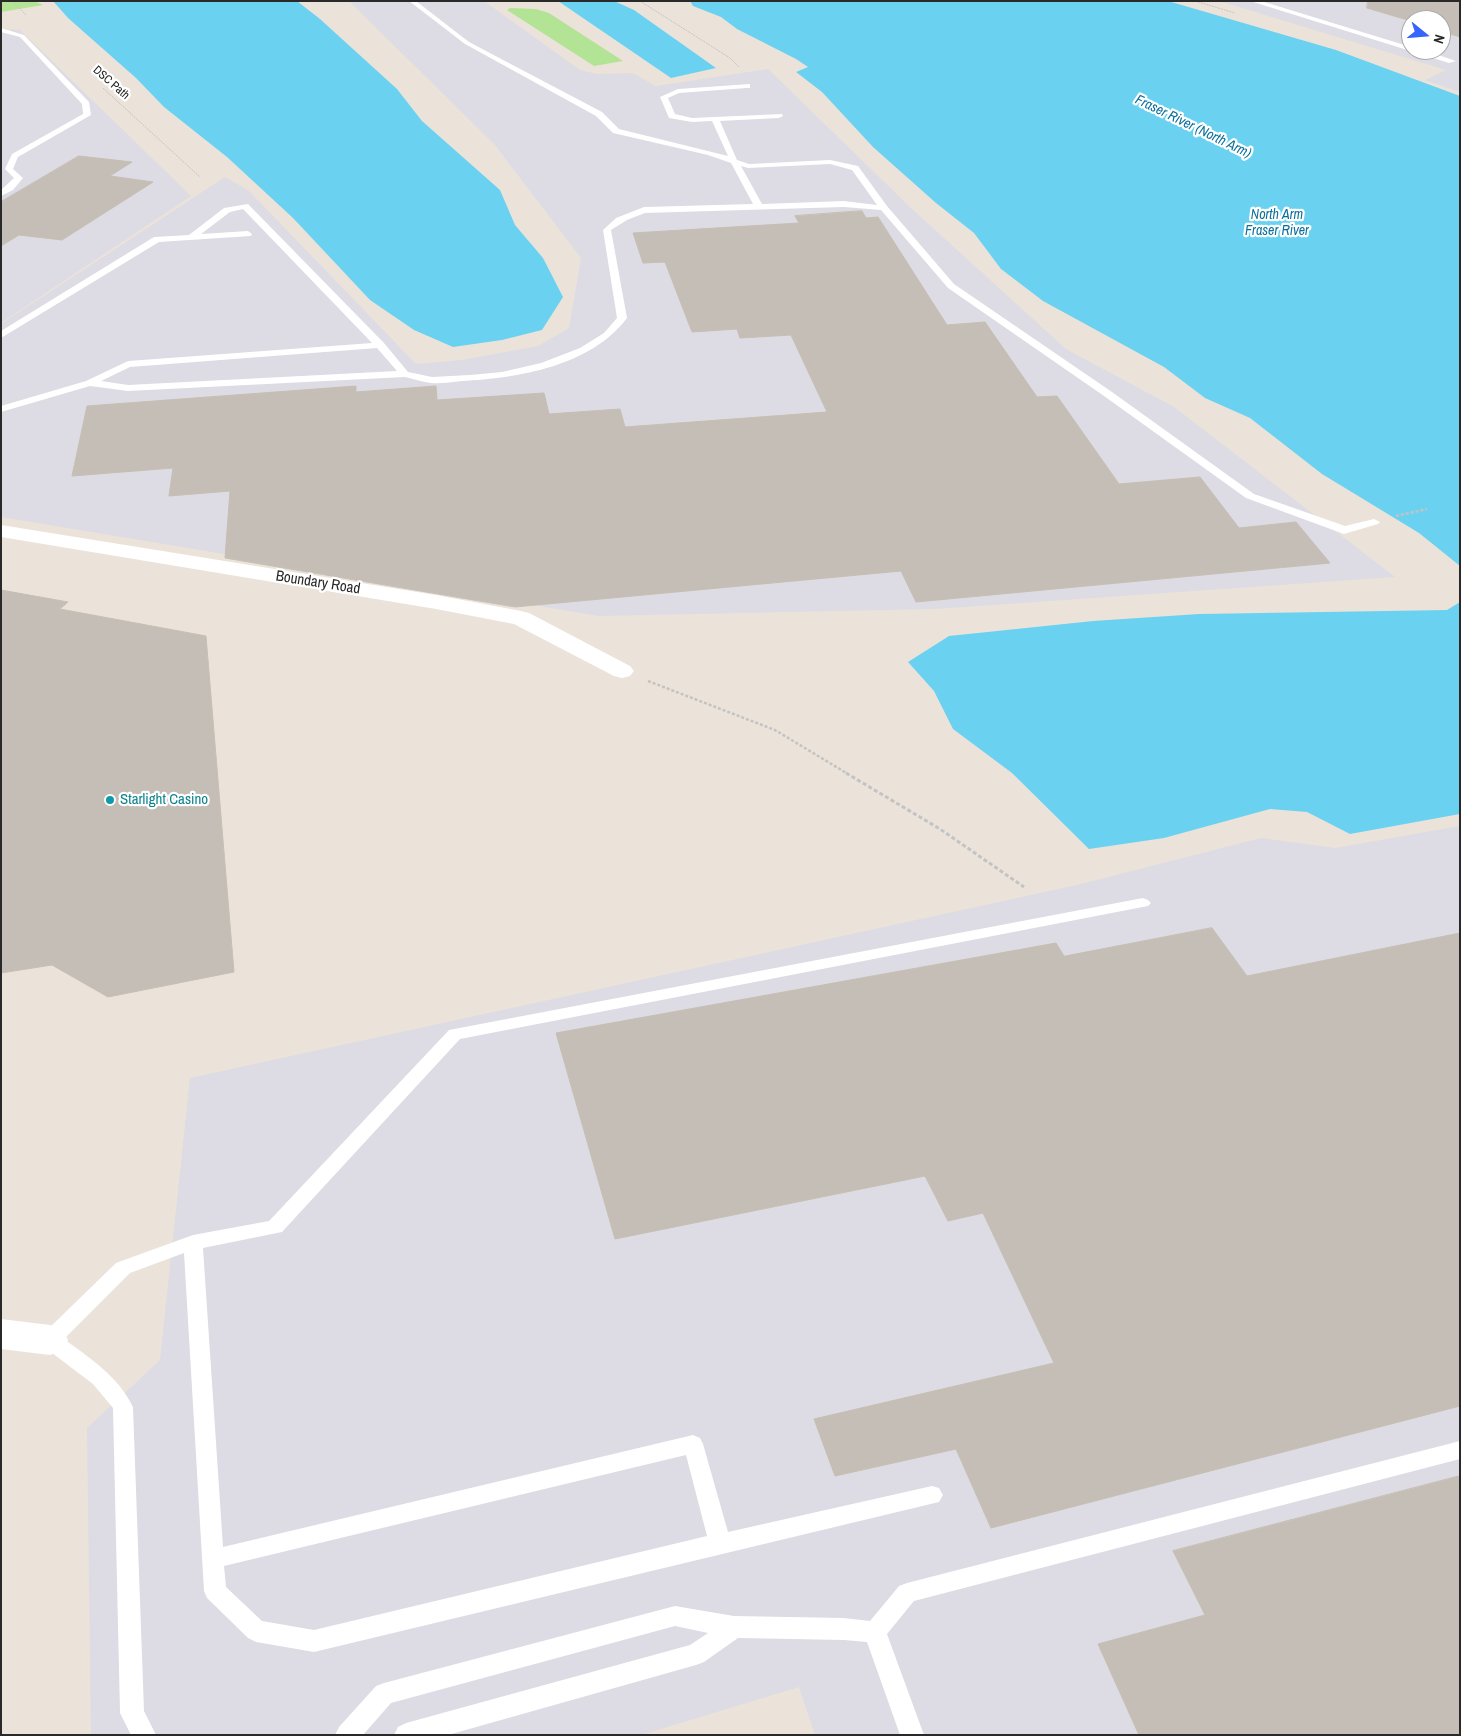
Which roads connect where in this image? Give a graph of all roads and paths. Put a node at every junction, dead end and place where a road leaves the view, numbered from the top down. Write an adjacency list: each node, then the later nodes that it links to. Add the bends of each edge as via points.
1 (13, 1): 5 (path)
2 (412, 1): 15 (lane, via 467,43 599,114 616,131)
3 (640, 1): 12 (path, via 735,63 740,68)
4 (1253, 1): 7 (lane)
5 (30, 20)
6 (1, 30): 17 (lane, via 22,36 86,104 87,115 15,156 10,169)
7 (1401, 46)
8 (1449, 60): 9 (lane)
9 (1452, 61)
10 (102, 86): 16 (path, DSC Path)
11 (747, 86): 12 (lane)
12 (731, 87): 14 (lane, via 678,91 664,97 672,116 692,120)
13 (779, 116): 14 (lane)
14 (716, 119): 15 (lane)
15 (734, 161): 20 (lane); 21 (lane, via 748,166 830,162 855,168)
16 (200, 177)
17 (19, 178): 18 (lane); 19 (lane)
18 (1, 180)
19 (1, 194)
20 (759, 207): 21 (lane, via 844,204); 26 (lane, via 644,210 615,221 606,230 622,318 607,335 584,350 544,365 502,374 432,380)
21 (884, 208): 30 (lane, via 951,286 1250,496 1344,530)
22 (248, 234): 23 (lane)
23 (191, 237): 24 (lane, via 157,239); 25 (lane, via 227,210 245,206)
24 (1, 335)
25 (380, 345): 26 (lane); 27 (lane, via 128,364)
26 (405, 374): 27 (lane, via 128,388)
27 (90, 383): 28 (lane)
28 (1, 409)
29 (1427, 509): 30 (path)
30 (1374, 522)
31 (1, 531): 32 (street, Boundary Road, via 521,618)
32 (622, 671): 33 (path, via 775,730 940,830)
33 (1024, 886)
34 (1143, 903): 35 (lane, via 455,1034 275,1227)
35 (193, 1242): 37 (lane, via 123,1268); 41 (lane)
36 (1, 1334): 37 (street)
37 (50, 1340): 44 (lane, via 105,1380 123,1407 132,1713)
38 (1460, 1450): 43 (lane, via 906,1593)
39 (932, 1494): 40 (lane)
40 (720, 1543): 41 (lane, via 314,1642 256,1631 215,1591); 41 (lane, via 693,1444)
41 (213, 1559)
42 (734, 1627): 43 (lane); 45 (lane, via 676,1616 395,1690 384,1694); 46 (lane, via 696,1654)
43 (875, 1632): 47 (lane)
44 (144, 1735)
45 (347, 1735)
46 (406, 1735)
47 (912, 1735)

